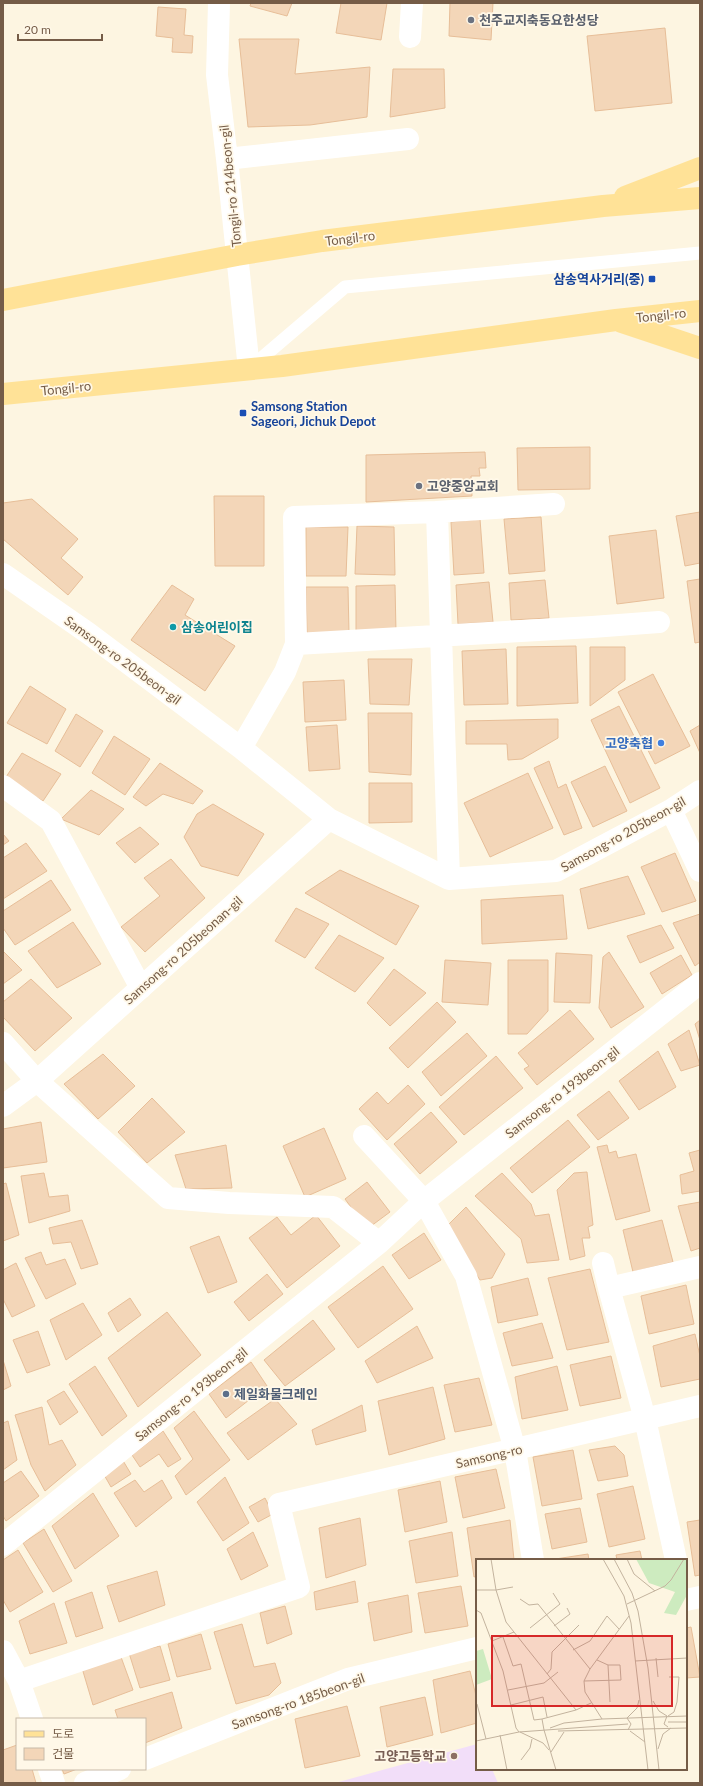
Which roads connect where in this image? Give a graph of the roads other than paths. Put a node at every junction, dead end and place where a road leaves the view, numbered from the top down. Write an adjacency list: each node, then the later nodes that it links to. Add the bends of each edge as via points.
1 (219, 3): 5 (street, Tongil-ro 214beon-gil, via 217,75)
2 (412, 3): 3 (street)
3 (410, 37)
4 (408, 139): 5 (street)
5 (228, 159): 10 (street, Tongil-ro 214beon-gil)
6 (700, 168): 8 (main road)
7 (700, 198): 8 (main road, Tongil-ro)
8 (602, 206): 10 (main road, Tongil-ro)
9 (700, 253): 15 (lane, via 345,287)
10 (237, 255): 11 (main road, Tongil-ro); 15 (street, Tongil-ro 214beon-gil)
11 (3, 300)
12 (700, 311): 13 (main road, Tongil-ro)
13 (616, 320): 14 (main road); 15 (main road, Tongil-ro)
14 (700, 348)
15 (249, 369): 16 (main road, Tongil-ro)
16 (3, 394)
17 (554, 504): 18 (street)
18 (437, 512): 21 (street); 22 (street, via 294,517)
19 (3, 574): 23 (street, Samsong-ro 205beon-gil, via 88,633)
20 (659, 622): 21 (street)
21 (441, 635): 22 (street); 29 (street)
22 (296, 644): 23 (street, via 285,672)
23 (241, 748): 27 (street, Samsong-ro 205beon-gil)
24 (3, 786): 31 (street, via 51,821)
25 (700, 791): 26 (street, Samsong-ro 205beon-gil)
26 (671, 810): 28 (street); 29 (street, Samsong-ro 205beon-gil, via 556,871)
27 (329, 819): 29 (street, Samsong-ro 205beon-gil); 31 (street, Samsong-ro 205beonan-gil)
28 (700, 872)
29 (449, 879)
30 (700, 983): 36 (street, Samsong-ro 193beon-gil)
31 (141, 988): 33 (street, Samsong-ro 205beonan-gil)
32 (3, 1043): 33 (street)
33 (37, 1081): 34 (street, Samsong-ro 205beonan-gil); 37 (street, via 168,1198 332,1207)
34 (3, 1106)
35 (364, 1136): 36 (street)
36 (424, 1201): 37 (street, Samsong-ro 193beon-gil); 43 (street, via 466,1276)
37 (379, 1243): 44 (street, Samsong-ro 193beon-gil)
38 (602, 1263): 40 (street)
39 (700, 1267): 40 (street)
40 (609, 1288): 42 (street)
41 (700, 1406): 42 (street, Samsong-ro)
42 (645, 1419): 43 (street, Samsong-ro); 46 (street)
43 (515, 1450): 45 (street); 51 (street, Samsong-ro, via 279,1504 299,1587)
44 (3, 1545)
45 (533, 1559)
46 (676, 1559)
47 (700, 1597): 48 (street)
48 (687, 1600)
49 (476, 1648): 53 (street, Samsong-ro 185beon-gil, via 348,1679)
50 (3, 1651): 51 (street)
51 (19, 1681): 52 (street)
52 (32, 1718)
53 (146, 1759)
54 (49, 1770): 56 (street)
55 (118, 1770): 57 (street)
56 (54, 1783)
57 (85, 1783)

